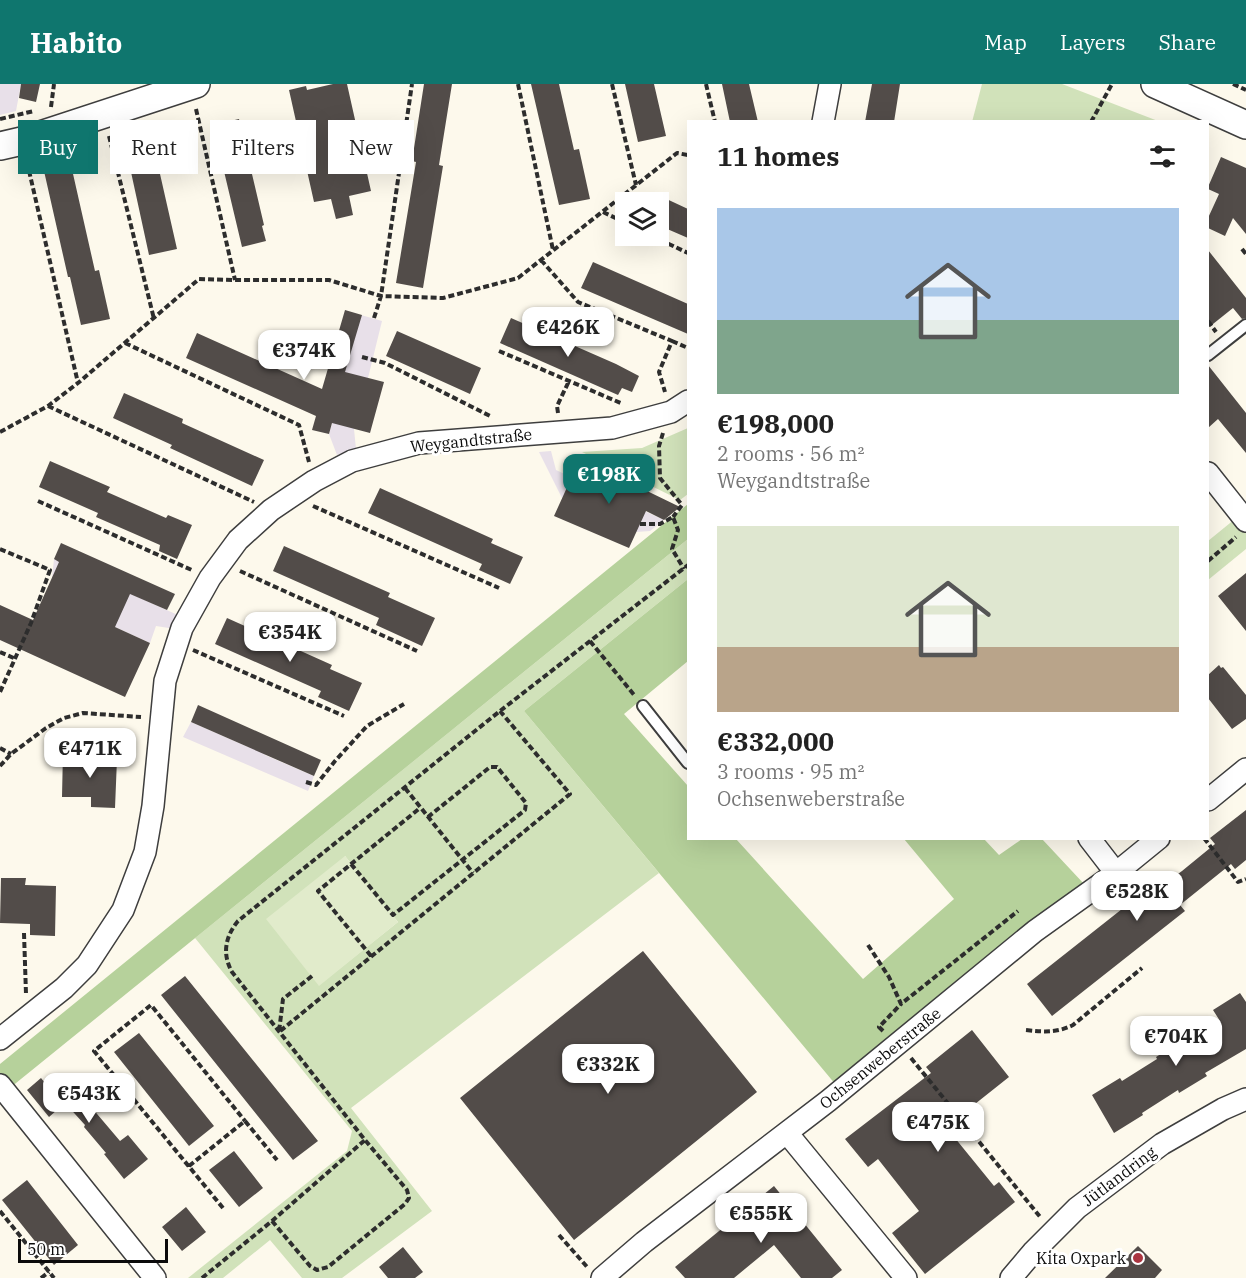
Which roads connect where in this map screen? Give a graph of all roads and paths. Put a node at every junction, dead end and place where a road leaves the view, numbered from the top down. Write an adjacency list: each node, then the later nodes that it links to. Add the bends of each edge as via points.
1 (412, 84): 28 (path)
2 (518, 84): 23 (path)
3 (612, 84): 18 (path)
4 (706, 84): 12 (path)
5 (830, 84): 13 (street)
6 (1112, 84): 14 (path)
7 (1155, 84): 15 (street)
8 (1233, 84): 10 (path)
9 (193, 85): 11 (street); 27 (path)
10 (1246, 90)
11 (104, 113): 16 (street); 30 (path)
12 (715, 120)
13 (823, 120)
14 (1092, 120)
15 (1246, 125)
16 (11, 144): 39 (path)
17 (687, 155): 18 (path, via 677,153)
18 (636, 185): 19 (path)
19 (603, 212): 20 (path); 23 (path)
20 (615, 218)
21 (669, 244): 24 (path)
22 (1242, 249): 25 (path)
23 (553, 250): 26 (path)
24 (687, 253)
25 (1246, 254)
26 (541, 260): 28 (path, via 518,278 443,298); 32 (path, via 578,302)
27 (235, 280): 28 (path, via 329,280); 30 (path, via 199,279)
28 (381, 296): 29 (path)
29 (374, 318)
30 (154, 319): 33 (path)
31 (1246, 325): 36 (lane)
32 (672, 341): 34 (path); 42 (path, via 659,372)
33 (125, 344): 39 (path); 47 (path, via 299,425)
34 (687, 348)
35 (499, 351): 38 (path)
36 (1209, 354)
37 (362, 357): 45 (path, via 385,363 495,418)
38 (569, 381): 40 (path); 44 (path, via 557,406)
39 (78, 383): 41 (path)
40 (621, 403)
41 (48, 406): 43 (path); 50 (path)
42 (680, 407): 44 (street, Weygandtstraße, via 612,428); 51 (path, via 659,446 660,478 682,505)
43 (0, 432)
44 (560, 432): 45 (street, Weygandtstraße)
45 (500, 436): 47 (street, Weygandtstraße, via 419,442 352,461)
46 (1209, 474): 53 (street)
47 (314, 481): 48 (street, Weygandtstraße)
48 (291, 496): 50 (street, Weygandtstraße); 59 (path)
49 (38, 501): 58 (path)
50 (271, 510): 58 (street, Weygandtstraße, via 238,540)
51 (673, 517): 52 (path, via 660,524); 57 (path, via 678,530 672,549)
52 (640, 525)
53 (1244, 527): 55 (path)
54 (0, 549): 64 (path, via 50,570)
55 (1209, 560)
56 (687, 566): 57 (path)
57 (684, 568): 60 (path)
58 (215, 570): 61 (street, Weygandtstraße); 62 (path)
59 (499, 588)
60 (590, 641): 67 (path); 68 (path)
61 (177, 643): 69 (path); 70 (street, Weygandtstraße, via 165,681)
62 (417, 651)
63 (0, 652): 64 (path)
64 (16, 659): 65 (path)
65 (0, 692)
66 (404, 704): 76 (path, via 367,726 316,785)
67 (643, 706): 73 (lane)
68 (500, 711): 77 (path); 86 (path, via 570,794)
69 (344, 716)
70 (160, 718): 72 (path, via 83,713 46,728); 95 (street, Weygandtstraße, via 145,852 123,910 87,965)
71 (0, 748): 72 (path)
72 (11, 754): 74 (path)
73 (687, 762)
74 (0, 766)
75 (1246, 769): 78 (street)
76 (306, 782)
77 (405, 788): 79 (path); 97 (path, via 231,929 226,949 228,965)
78 (1209, 799)
79 (420, 808): 80 (path); 85 (path)
80 (428, 817): 84 (path); 84 (path, via 490,767 497,767 526,803 525,810)
81 (1091, 840): 87 (street)
82 (1157, 840): 87 (street, Ochsenweberstraße)
83 (1206, 840): 88 (path, via 1238,882)
84 (462, 860): 85 (path, via 393,915); 86 (path)
85 (351, 864): 92 (path, via 318,891)
86 (472, 873): 92 (path)
87 (1116, 873): 99 (street, Ochsenweberstraße, via 1035,931)
88 (1246, 879)
89 (1018, 911): 91 (path, via 901,1004 889,976)
90 (24, 933): 95 (path)
91 (868, 945)
92 (371, 956): 97 (path)
93 (1142, 968): 96 (path, via 1073,1025 1061,1031)
94 (312, 976): 97 (path, via 283,999)
95 (30, 1015): 98 (street, Weygandtstraße)
96 (1026, 1030)
97 (279, 1032): 106 (path)
98 (0, 1039)
99 (898, 1043): 105 (street, Ochsenweberstraße); 112 (path)
100 (117, 1079): 102 (path); 104 (path, via 94,1051 151,1005); 108 (path)
101 (0, 1085): 118 (street)
102 (95, 1098)
103 (1246, 1099): 112 (street, Jütlandring, via 1162,1144 1077,1208)
104 (244, 1121): 107 (path); 108 (path)
105 (787, 1133): 120 (street, Ochsenweberstraße); 121 (street)
106 (365, 1140): 111 (path); 111 (path, via 407,1190 409,1198 405,1204 321,1270 310,1266)
107 (277, 1160)
108 (189, 1166): 109 (path)
109 (223, 1208)
110 (0, 1211): 115 (path)
111 (272, 1221): 119 (path)
112 (1052, 1232): 122 (street, Jütlandring)
113 (559, 1236): 114 (path)
114 (577, 1255)
115 (49, 1272): 116 (path); 117 (path)
116 (42, 1278)
117 (54, 1278)
118 (155, 1278)
119 (202, 1278)
120 (602, 1278)
121 (906, 1278)
122 (1011, 1278)

